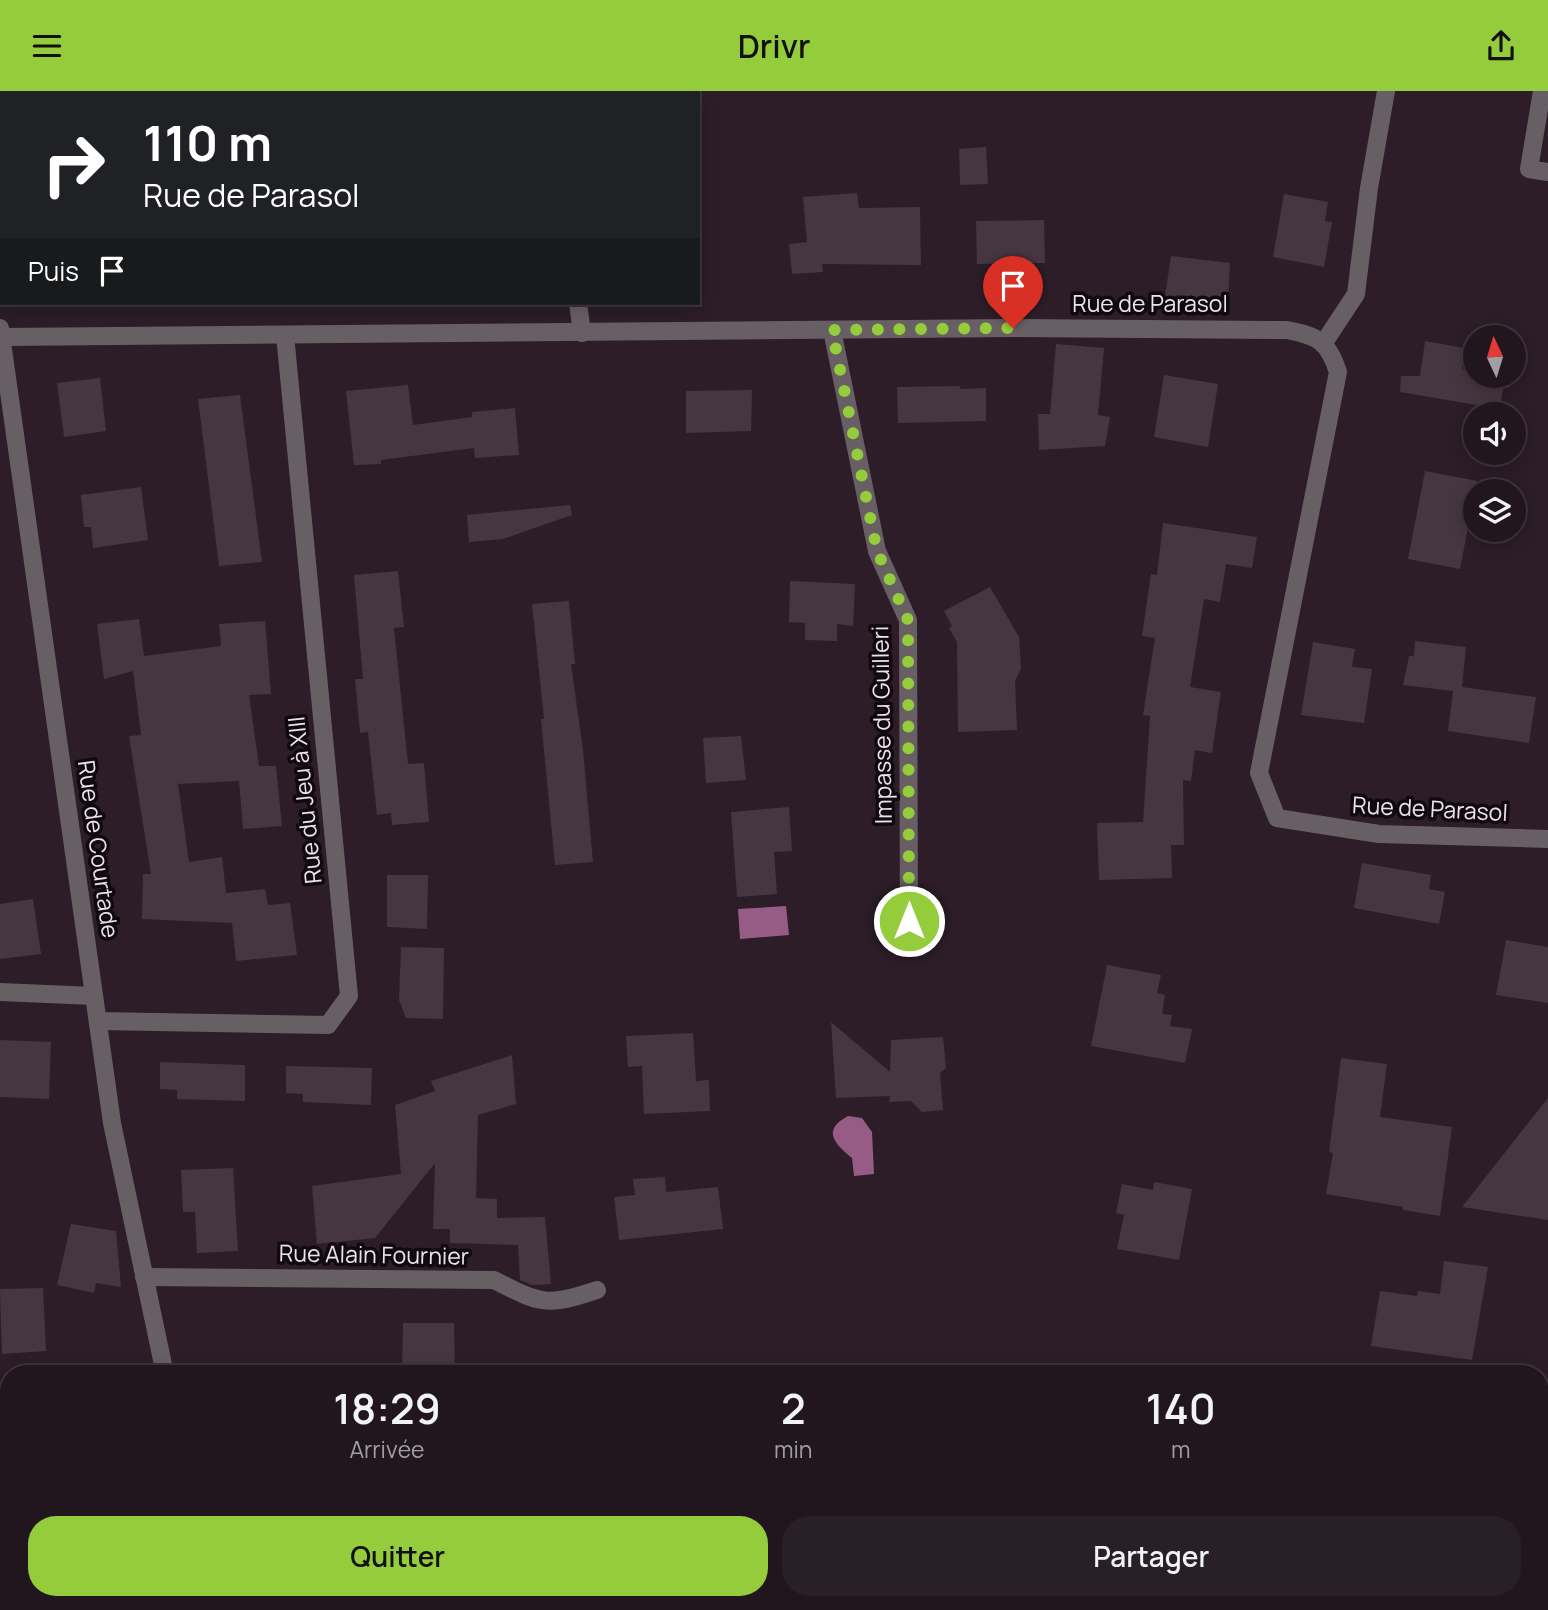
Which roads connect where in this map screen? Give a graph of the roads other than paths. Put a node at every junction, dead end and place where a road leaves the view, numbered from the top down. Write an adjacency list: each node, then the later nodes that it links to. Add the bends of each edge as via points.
1 (1386, 91): 9 (street, via 1368,188 1356,294)
2 (1542, 91): 3 (street, via 1529,169)
3 (1548, 172)
4 (578, 305): 7 (street)
5 (832, 330): 7 (street, Rue de Parasol); 9 (street, Rue de Parasol, via 1287,330 1313,335); 11 (street, Impasse du Guilleri, via 877,551 908,620)
6 (1, 332): 8 (street, Rue de Parasol); 13 (street, Rue de Courtade)
7 (582, 334): 8 (street, Rue de Parasol)
8 (285, 335): 14 (street, Rue du Jeu à XIII, via 349,996 328,1025)
9 (1323, 344): 10 (street, Rue de Parasol, via 1332,351 1338,372 1336,386 1259,773 1277,818 1379,834)
10 (1548, 839)
11 (909, 921)
12 (0, 992): 13 (street)
13 (94, 996): 14 (street, Rue de Courtade)
14 (98, 1021): 15 (street, Rue de Courtade, via 112,1123)
15 (144, 1277): 16 (street, Rue Alain Fournier, via 494,1280 533,1300 561,1302); 17 (street, Rue de Courtade)
16 (597, 1290)
17 (163, 1365)

